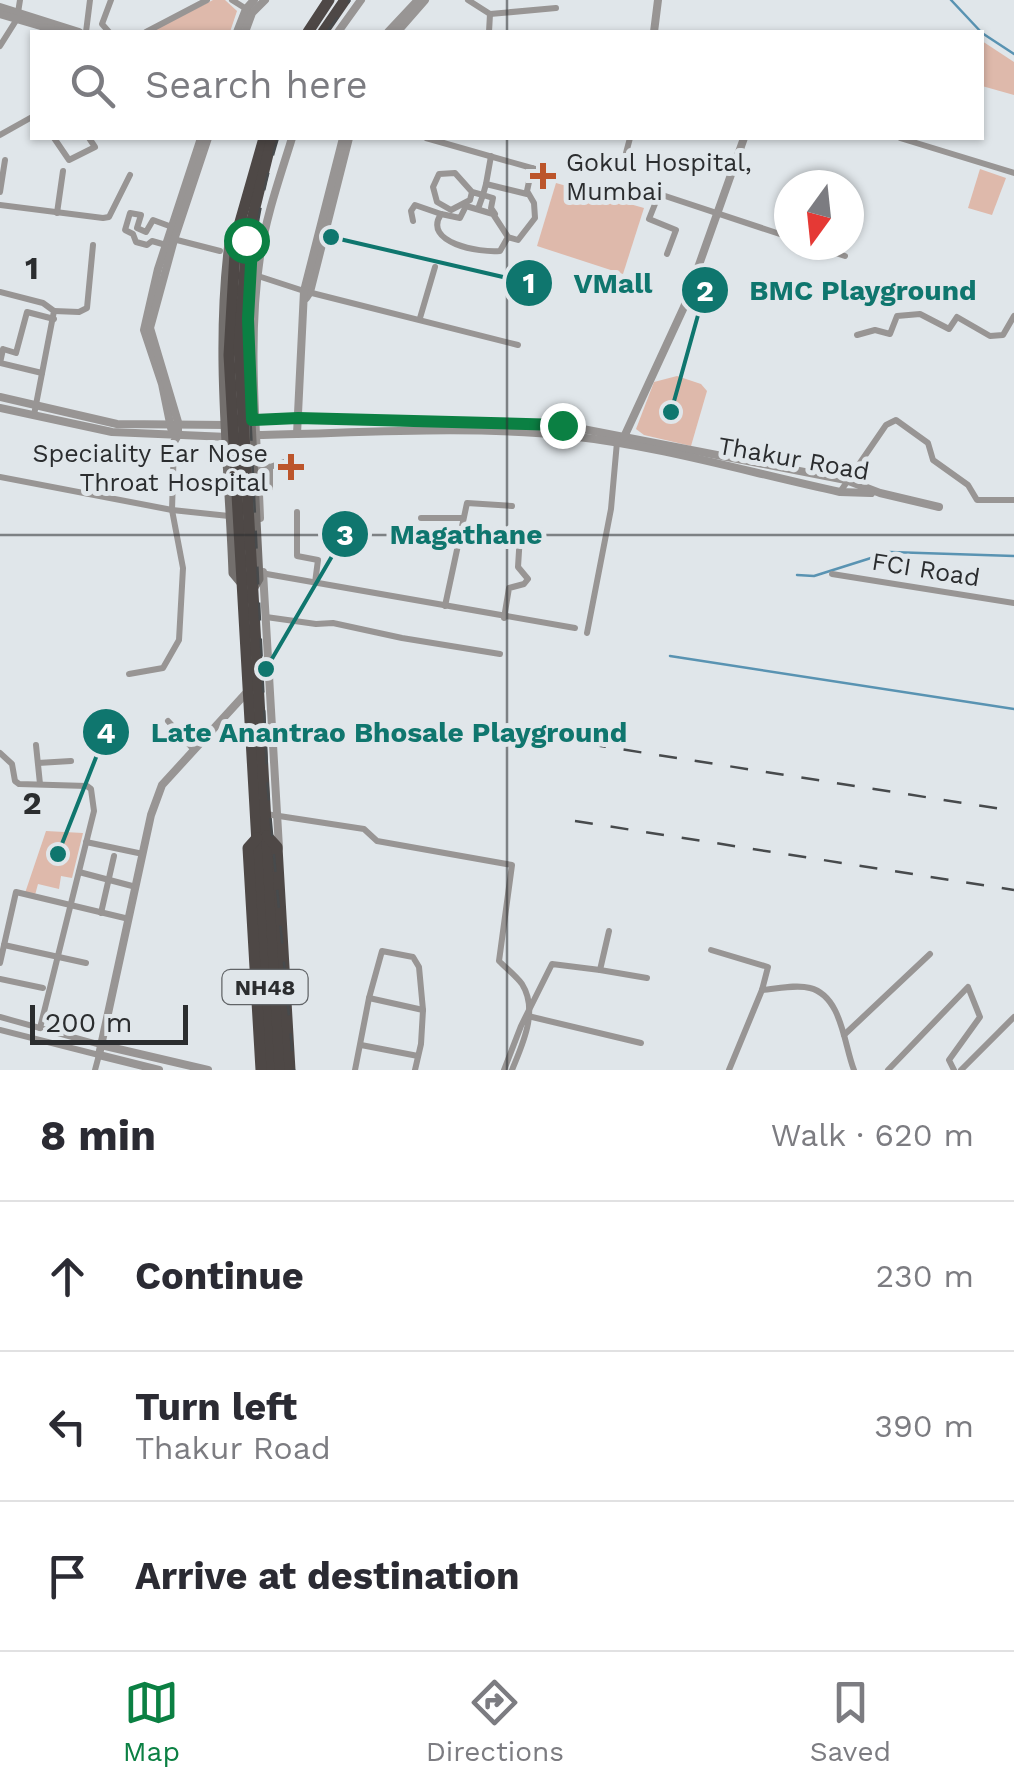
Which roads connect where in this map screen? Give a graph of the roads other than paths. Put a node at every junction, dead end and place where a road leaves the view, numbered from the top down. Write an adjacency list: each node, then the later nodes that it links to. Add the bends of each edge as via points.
1 (20, 0): 19 (street)
2 (90, 0): 23 (street)
3 (111, 0): 24 (street, via 102,24)
4 (207, 0): 25 (street)
5 (232, 0): 15 (street)
6 (240, 0): 15 (street)
7 (265, 0): 15 (street)
8 (326, 0): 20 (highway)
9 (345, 0): 20 (highway)
10 (361, 0): 27 (street)
11 (418, 0): 28 (street)
12 (426, 0): 29 (street)
13 (468, 0): 18 (street)
14 (658, 0): 31 (street)
15 (252, 7): 26 (street)
16 (556, 8): 18 (street)
17 (0, 11): 19 (street)
18 (490, 14): 30 (street)
19 (17, 16): 21 (street); 22 (street); 32 (street)
20 (315, 29)
21 (56, 30)
22 (75, 30)
23 (83, 30)
24 (107, 30)
25 (150, 30)
26 (238, 30)
27 (339, 30)
28 (390, 30)
29 (398, 30)
30 (489, 30)
31 (654, 30)
32 (0, 46)
33 (30, 118): 34 (street)
34 (0, 135)
35 (55, 140): 36 (street, via 69,160 94,147)
36 (90, 140)
37 (204, 140): 55 (street)
38 (264, 140): 71 (highway, NH48)
39 (271, 140): 71 (highway, NH48)
40 (291, 140): 77 (street)
41 (345, 140): 79 (street)
42 (433, 140): 47 (street)
43 (629, 140): 46 (street)
44 (743, 140): 65 (street)
45 (907, 140): 51 (street)
46 (626, 152)
47 (495, 157): 49 (street); 54 (street)
48 (5, 160): 57 (street)
49 (532, 168): 52 (street); 59 (street)
50 (64, 171): 64 (street)
51 (1014, 173)
52 (553, 174)
53 (130, 175): 64 (street, via 108,216)
54 (486, 184): 59 (street); 61 (street)
55 (189, 188): 68 (street); 72 (street)
56 (641, 188): 60 (street)
57 (0, 192)
58 (472, 192): 58 (street, via 451,171 439,174 434,187 437,202 450,210); 61 (street)
59 (527, 194): 70 (street, via 535,218 518,240)
60 (659, 194): 65 (street); 75 (street, via 649,218 676,230)
61 (483, 195): 63 (street); 70 (street, via 493,198 492,210)
62 (0, 205): 64 (street)
63 (478, 209): 66 (street, via 464,207 460,218); 70 (street, via 492,214)
64 (58, 213)
65 (716, 213): 69 (street); 99 (street, via 684,307)
66 (441, 214): 67 (street, via 414,206); 70 (street, via 436,230 448,241 495,252)
67 (413, 221)
68 (172, 227): 72 (street); 72 (street, via 153,220 146,232 138,228 141,215 130,213 125,230 147,246)
69 (774, 232)
70 (507, 234)
71 (242, 238): 91 (main road, via 252,246 248,333); 92 (main road, via 229,243 222,302); 118 (highway, NH48, via 239,346); 121 (highway, NH48, via 229,370)
72 (170, 241): 74 (street); 94 (street, via 147,328)
73 (93, 245): 80 (street, via 86,308)
74 (220, 251)
75 (666, 254)
76 (435, 268): 82 (street)
77 (258, 276): 79 (street); 91 (street)
78 (0, 292): 80 (street, via 43,303)
79 (306, 294): 82 (street); 89 (street)
80 (54, 315): 85 (street); 85 (street, via 27,312 16,353 3,349 0,363)
81 (1014, 316): 83 (street, via 1003,335 990,336 957,317 948,329 914,313 897,316 890,334)
82 (420, 318): 84 (street)
83 (857, 335)
84 (518, 345)
85 (42, 373): 88 (street)
86 (0, 397): 88 (street, Thakur Road)
87 (0, 408): 88 (street, Thakur Road)
88 (35, 411): 94 (street, Thakur Road)
89 (298, 418): 90 (street, Thakur Road); 91 (street, Thakur Road); 96 (street)
90 (346, 419): 93 (street, Thakur Road); 95 (street)
91 (255, 420): 92 (street, Thakur Road); 97 (main road)
92 (223, 426): 94 (street, Thakur Road); 98 (main road)
93 (481, 427): 95 (street, Thakur Road); 99 (street, Thakur Road, via 562,425)
94 (175, 432): 98 (street, Thakur Road); 112 (street)
95 (347, 433): 96 (street, Thakur Road)
96 (297, 434): 97 (street, Thakur Road)
97 (256, 435): 98 (street, Thakur Road); 102 (street); 118 (main road)
98 (224, 437): 114 (main road)
99 (620, 440): 100 (street, Thakur Road); 127 (street)
100 (703, 457): 105 (street, Thakur Road); 107 (street, Thakur Road)
101 (287, 461): 103 (street)
102 (258, 464): 103 (street); 106 (street)
103 (270, 466): 106 (street, via 270,488)
104 (0, 478): 112 (street)
105 (846, 480): 107 (street); 108 (street, Thakur Road); 109 (street, via 886,424 896,420 928,442 933,460 968,484 974,497)
106 (259, 490): 118 (street)
107 (840, 492): 108 (street, Thakur Road)
108 (880, 493): 111 (street, Thakur Road)
109 (1014, 500)
110 (512, 506): 116 (street, via 468,503)
111 (939, 507)
112 (172, 510): 114 (street); 129 (street, via 183,568 179,640 163,668)
113 (297, 512): 120 (street, via 296,556 318,560)
114 (229, 516): 121 (main road, via 234,573)
115 (421, 518): 116 (street)
116 (463, 518): 123 (street)
117 (520, 535): 125 (street, via 518,566 528,579 509,588)
118 (258, 571): 120 (street); 121 (highway, NH48)
119 (832, 574): 122 (street, FCI Road)
120 (316, 583): 123 (street)
121 (252, 589): 124 (street); 130 (highway, NH48); 138 (highway, NH48)
122 (1014, 603)
123 (445, 606): 125 (street)
124 (266, 618): 128 (street, via 334,623); 138 (street)
125 (504, 618): 126 (street)
126 (575, 628)
127 (587, 633)
128 (500, 654)
129 (128, 674)
130 (248, 691): 133 (street); 139 (highway, NH48)
131 (168, 721): 133 (street)
132 (36, 745): 136 (street)
133 (194, 750): 141 (street, via 162,785)
134 (0, 753): 137 (street, via 12,764 16,782)
135 (72, 761): 136 (street)
136 (38, 763): 137 (street)
137 (40, 784): 140 (street, via 90,786 94,811)
138 (271, 815): 139 (highway, NH48); 164 (street, via 364,828 378,842 512,864 499,961 522,985); 178 (street)
139 (262, 837): 146 (highway, NH48); 176 (highway, via 248,848); 178 (highway, via 277,847)
140 (86, 842): 141 (street); 143 (street)
141 (143, 854): 145 (street)
142 (114, 856): 144 (street)
143 (78, 872): 144 (street); 147 (street)
144 (108, 880): 145 (street); 148 (street)
145 (136, 887): 149 (street)
146 (266, 903): 178 (highway, NH48); 183 (highway, NH48)
147 (70, 906): 148 (street); 151 (street, via 16,892); 154 (street)
148 (101, 913): 149 (street)
149 (129, 919): 172 (street)
150 (609, 931): 157 (street)
151 (4, 945): 154 (street); 155 (street)
152 (712, 950): 161 (street, via 768,966)
153 (930, 954): 170 (street)
154 (58, 956): 156 (street); 167 (street)
155 (0, 963)
156 (86, 963)
157 (600, 970): 158 (street); 164 (street, via 552,964)
158 (648, 978)
159 (0, 979): 160 (street)
160 (43, 988)
161 (762, 990): 170 (street, via 812,988 827,998); 177 (street)
162 (369, 998): 163 (street); 163 (street, via 382,951 400,954 420,967); 173 (street)
163 (423, 1010): 175 (street)
164 (528, 1016): 169 (street); 171 (street)
165 (0, 1018): 167 (street)
166 (1014, 1018): 190 (street)
167 (40, 1028): 172 (street)
168 (0, 1030): 174 (street)
169 (522, 1034): 186 (street); 187 (street)
170 (843, 1036): 188 (street)
171 (641, 1042)
172 (102, 1044): 174 (street); 181 (street)
173 (360, 1045): 175 (street); 184 (street)
174 (99, 1055): 179 (street); 180 (street)
175 (418, 1056): 185 (street)
176 (261, 1064): 182 (highway)
177 (729, 1064)
178 (288, 1066)
179 (95, 1070)
180 (159, 1070)
181 (208, 1070)
182 (246, 1070)
183 (270, 1070)
184 (356, 1070)
185 (415, 1070)
186 (504, 1070)
187 (512, 1070)
188 (854, 1070)
189 (888, 1070): 190 (street, via 968,987 980,1017 949,1060)
190 (958, 1070)

